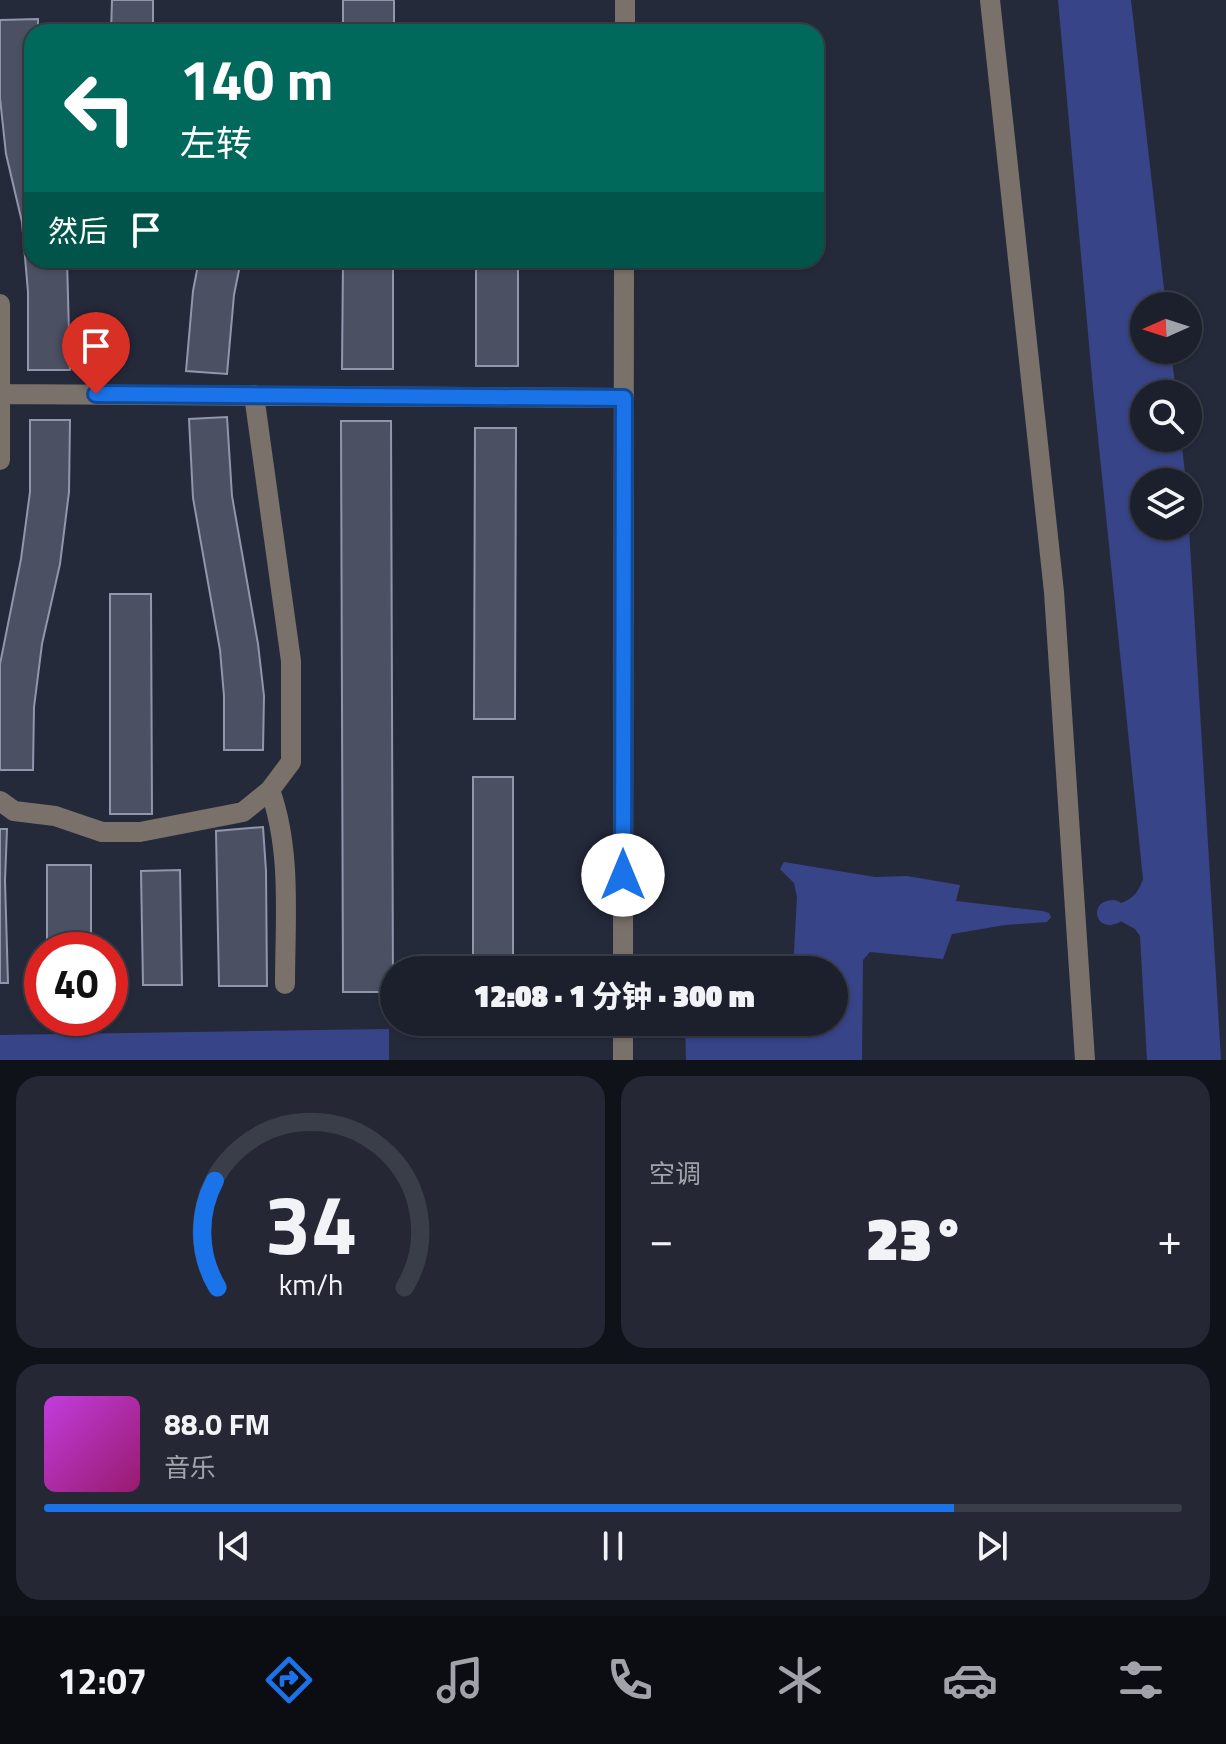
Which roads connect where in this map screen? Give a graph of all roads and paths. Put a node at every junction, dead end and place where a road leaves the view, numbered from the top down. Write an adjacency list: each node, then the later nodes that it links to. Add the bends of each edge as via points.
1 (625, 0): 3 (street)
2 (990, 0): 16 (street, via 1054,592)
3 (625, 24)
4 (624, 268): 8 (street)
5 (0, 304): 6 (street)
6 (1, 394): 7 (street); 9 (street)
7 (254, 395): 8 (street); 10 (street, via 291,661 291,762)
8 (624, 398): 12 (street)
9 (0, 460)
10 (270, 790): 11 (street, via 243,812 140,832 102,832 55,816 14,811); 13 (street, via 284,853)
11 (0, 801)
12 (623, 956)
13 (285, 984)
14 (623, 1036): 15 (street)
15 (623, 1060)
16 (1085, 1060)

